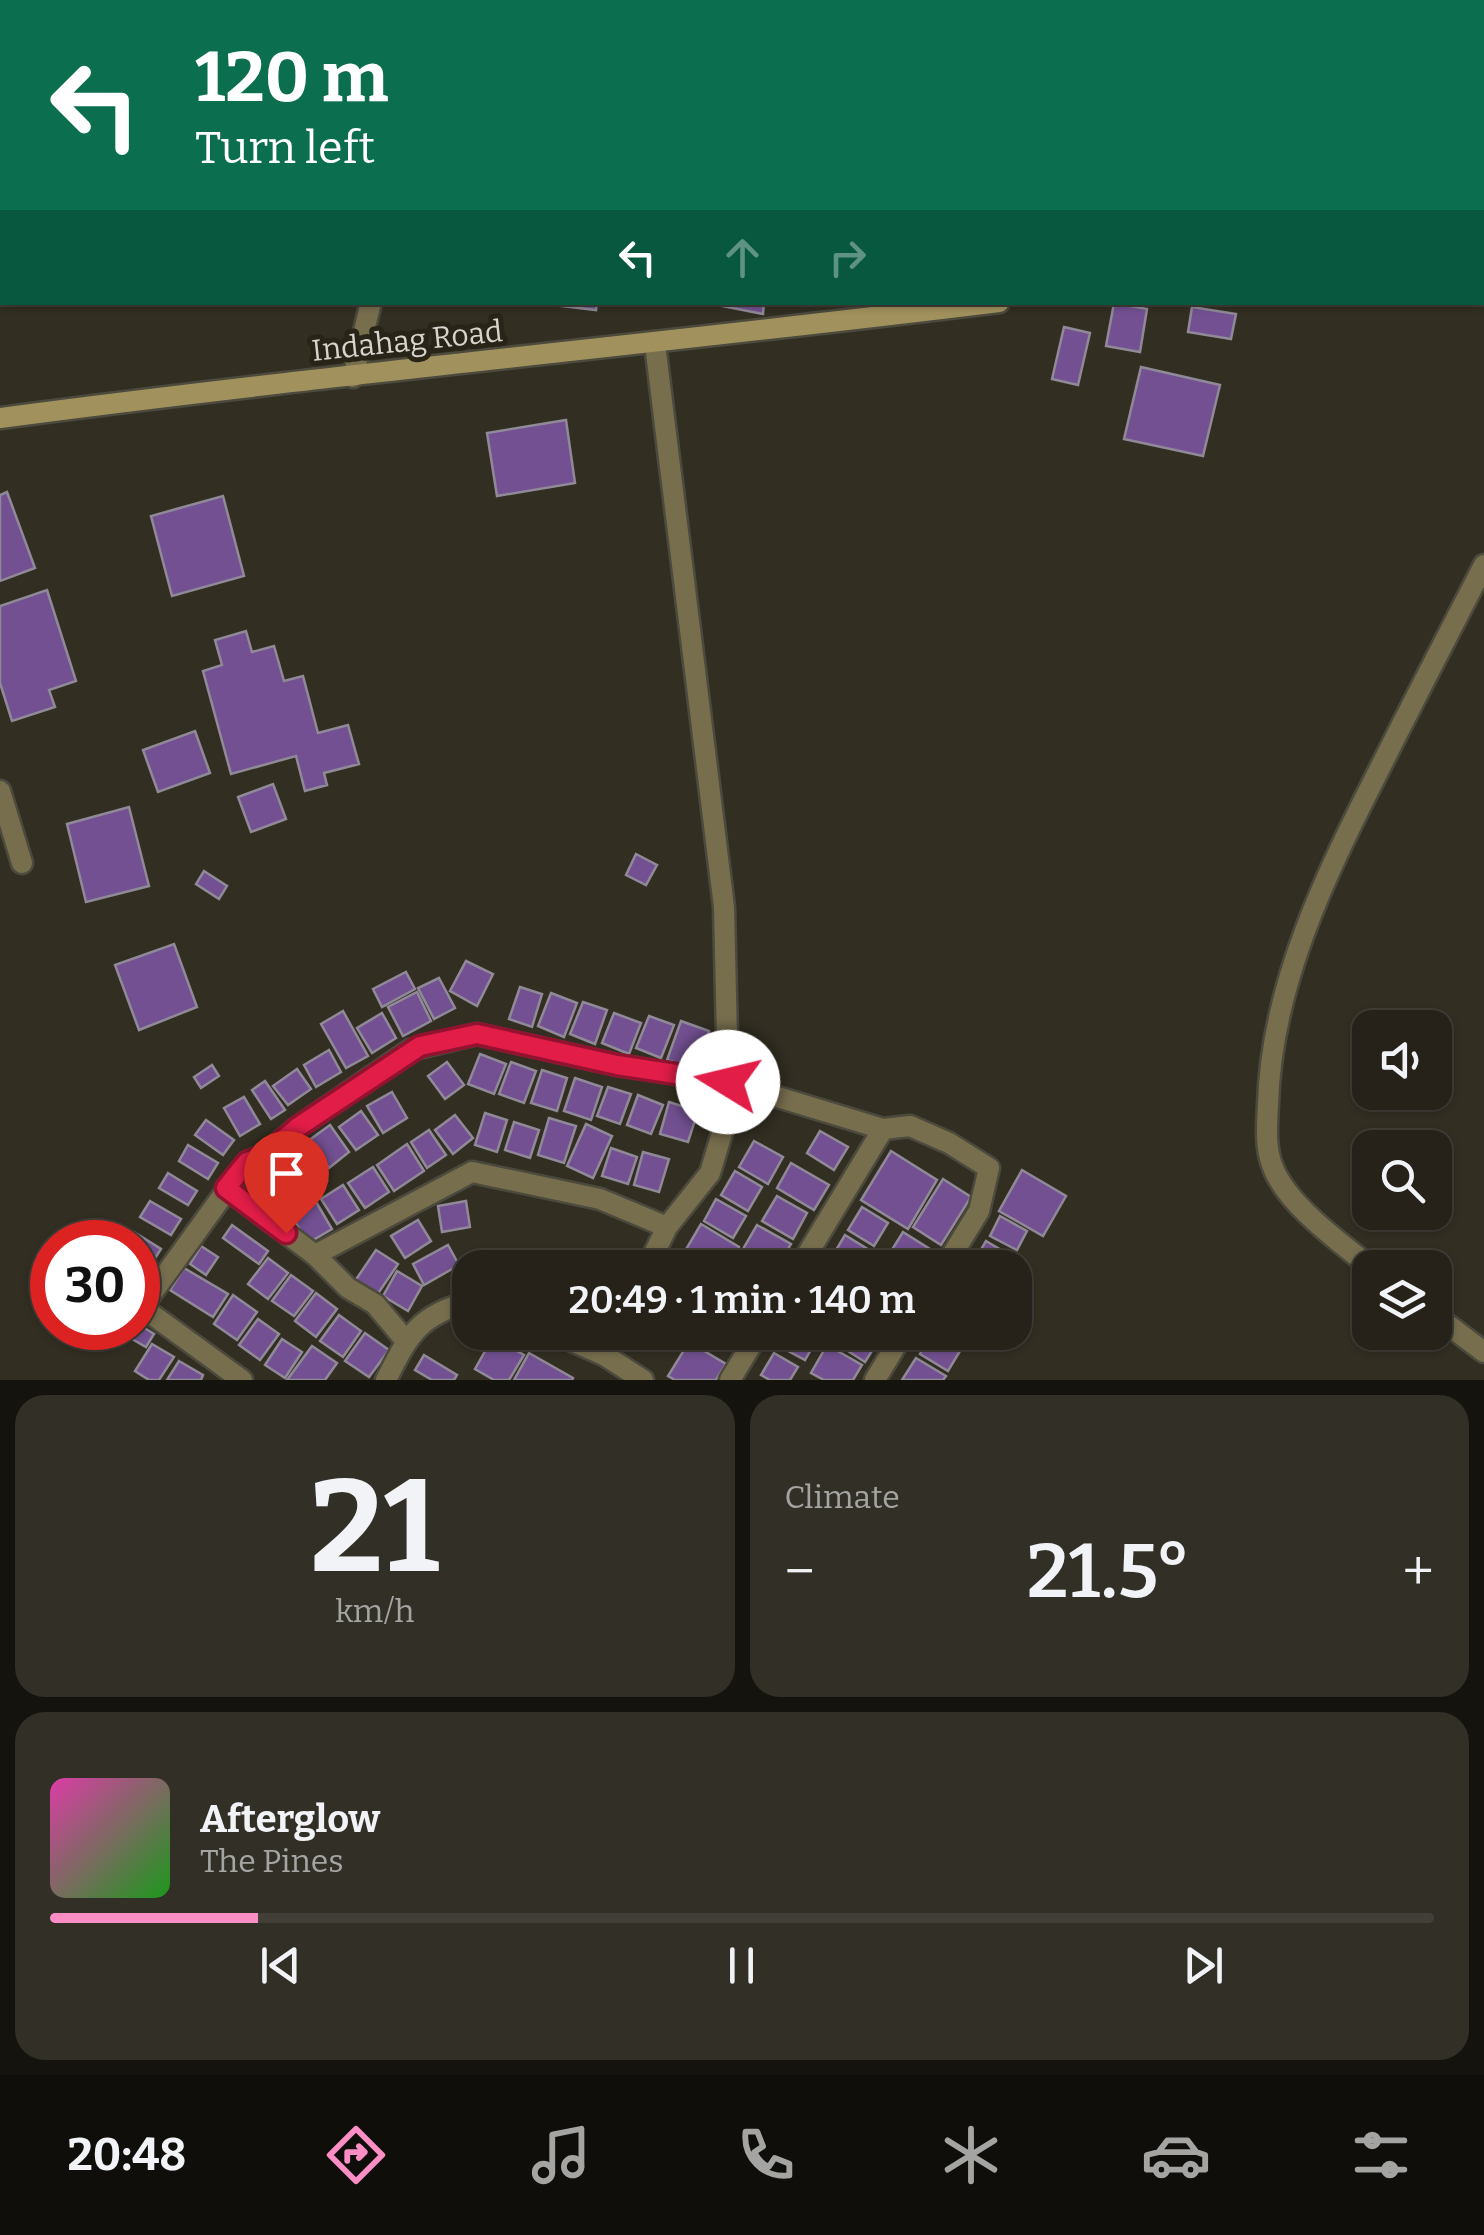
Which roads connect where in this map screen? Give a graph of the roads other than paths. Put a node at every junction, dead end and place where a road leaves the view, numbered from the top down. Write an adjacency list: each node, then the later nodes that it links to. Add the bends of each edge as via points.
1 (370, 305): 4 (street)
2 (975, 305): 3 (main road, Indahag Road)
3 (655, 344): 4 (main road, Indahag Road); 9 (street, via 724,907)
4 (354, 376): 5 (main road, Indahag Road)
5 (0, 418)
6 (1484, 565): 16 (street, via 1349,828 1285,988 1269,1068 1271,1164 1307,1212)
7 (0, 791): 8 (street)
8 (22, 863)
9 (728, 1082): 10 (street); 11 (street, via 477,1034 439,1042 410,1050 247,1162); 12 (street, via 710,1173)
10 (883, 1129): 14 (street); 15 (street, via 910,1126 989,1168 979,1211)
11 (226, 1188): 17 (street); 27 (street, via 143,1308)
12 (668, 1227): 13 (street); 17 (street, via 600,1199 472,1172)
13 (656, 1250)
14 (809, 1250)
15 (955, 1250)
16 (1352, 1251)
17 (315, 1255): 20 (street, via 375,1304)
18 (452, 1306): 20 (street, via 418,1324)
19 (1452, 1328): 25 (street)
20 (406, 1340): 28 (street)
21 (591, 1350): 26 (street)
22 (607, 1350): 26 (street)
23 (748, 1350): 30 (street)
24 (893, 1350): 31 (street)
25 (1484, 1352)
26 (604, 1356): 29 (street)
27 (242, 1380)
28 (386, 1380)
29 (643, 1380)
30 (730, 1380)
31 (875, 1380)

